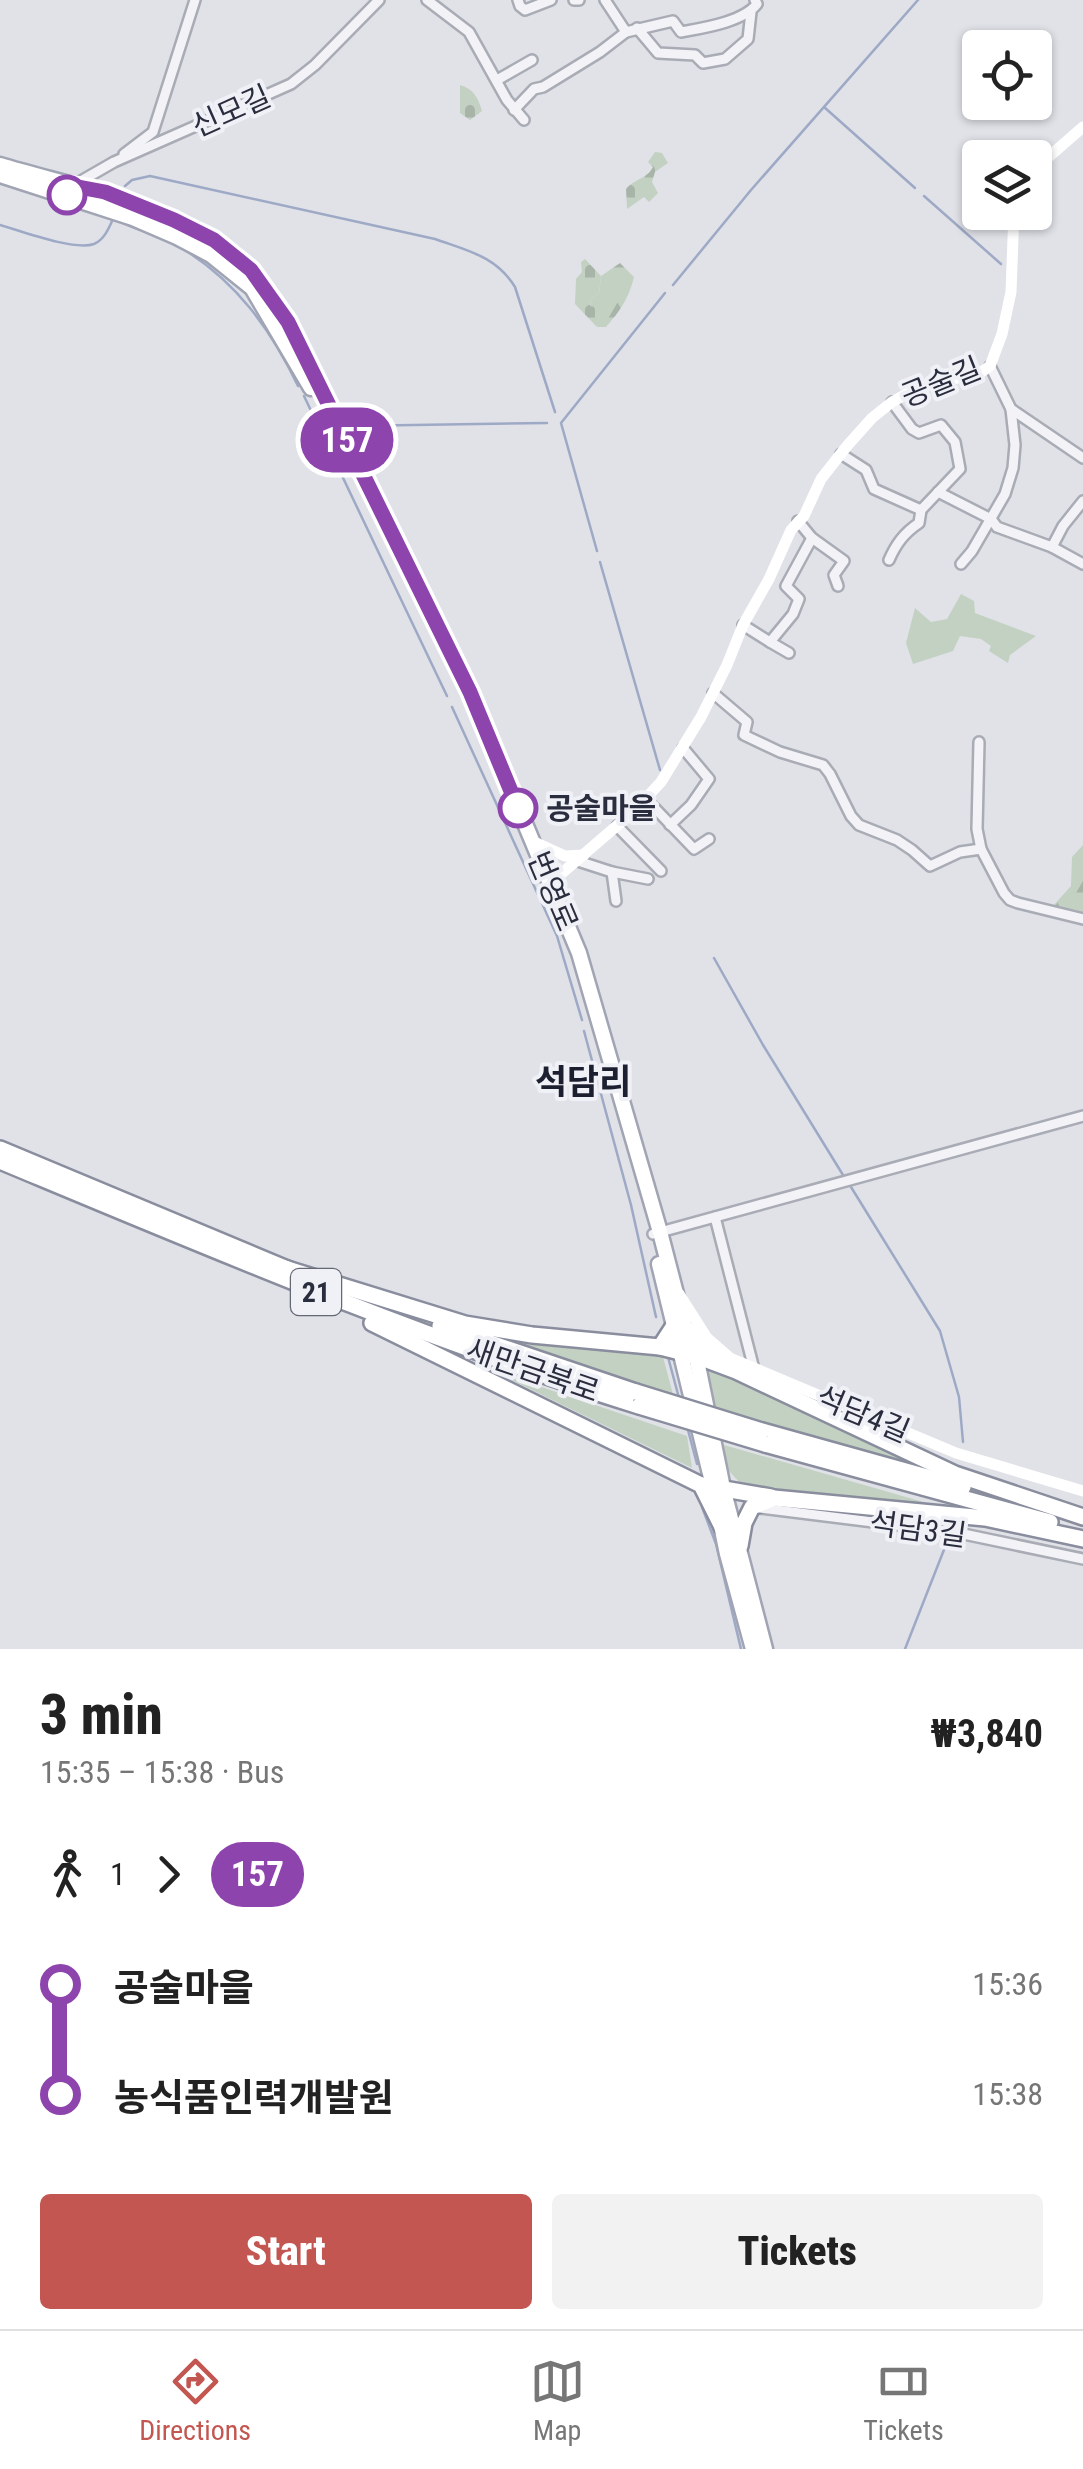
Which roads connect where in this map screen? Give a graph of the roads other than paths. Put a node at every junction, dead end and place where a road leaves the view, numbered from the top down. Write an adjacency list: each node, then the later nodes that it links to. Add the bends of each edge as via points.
1 (196, 0): 16 (street, via 153,132)
2 (379, 0): 16 (street, 신모길, via 291,84)
3 (427, 0): 11 (street, via 469,32)
4 (518, 0): 5 (street, via 525,10)
5 (550, 0)
6 (604, 0): 9 (street)
7 (754, 5): 8 (street, via 681,32 673,21); 8 (street, via 748,39 725,59 703,63 696,55 658,53)
8 (637, 28): 9 (street)
9 (626, 32): 12 (street, via 534,89)
10 (532, 60): 11 (street)
11 (497, 80): 12 (street)
12 (514, 110): 13 (street)
13 (524, 120)
14 (1083, 127): 15 (street)
15 (1052, 155)
16 (114, 162): 19 (street, 신모길)
17 (0, 164): 19 (main road, 번영로)
18 (0, 175): 19 (main road, 번영로)
19 (70, 191): 47 (main road, 번영로, via 105,192 214,240 251,270 288,322 470,692); 53 (main road, 번영로, via 211,255 252,288 310,386)
20 (1013, 230): 21 (street, 공술길, via 1011,292)
21 (990, 366): 22 (street, 공술길); 23 (street)
22 (892, 402): 24 (street, 공술길); 26 (street, via 912,429 941,425 955,442 960,468)
23 (1011, 409): 25 (street); 29 (street, via 1013,468)
24 (841, 454): 28 (street, via 866,470 874,489); 30 (street, 공술길)
25 (1083, 458)
26 (938, 492): 28 (street); 29 (street)
27 (1083, 501): 32 (street)
28 (921, 510): 33 (street)
29 (991, 520): 32 (street); 34 (street)
30 (798, 521): 31 (street); 37 (street, 공술길)
31 (812, 538): 36 (street, via 844,560 834,575); 38 (street, via 786,586 800,599)
32 (1052, 546): 35 (street)
33 (889, 560)
34 (961, 564)
35 (1083, 564)
36 (838, 586)
37 (744, 625): 38 (street); 40 (street, 공술길)
38 (770, 642): 39 (street)
39 (790, 653)
40 (714, 693): 42 (street, 공술길); 48 (street, via 747,722 744,734 822,764 859,825 896,840 930,866)
41 (979, 742): 48 (street)
42 (682, 748): 43 (street, 공술길); 44 (street, via 709,779)
43 (646, 800): 44 (street); 45 (street, 공술길)
44 (670, 824): 46 (street, via 694,849)
45 (617, 826): 49 (street, 공술길); 50 (street)
46 (709, 839)
47 (532, 841): 49 (street); 53 (main road, 번영로)
48 (981, 849): 55 (street, via 1010,900)
49 (581, 858): 51 (street); 53 (street, 공술길)
50 (661, 871)
51 (612, 872): 52 (street); 54 (street)
52 (648, 879)
53 (548, 885): 60 (main road, 번영로, via 582,964)
54 (616, 901)
55 (1083, 919)
56 (1083, 1116): 59 (street)
57 (0, 1149): 61 (highway, 새만금북로 / 21)
58 (0, 1160): 61 (highway, 새만금북로 / 21)
59 (715, 1217): 60 (street); 66 (street)
60 (656, 1233): 62 (main road, 번영로); 63 (main road, 번영로)
61 (284, 1274): 64 (highway, 21, via 465,1324); 68 (highway, 새만금북로 / 21, bridge, via 438,1338); 69 (highway, 21)
62 (675, 1290): 63 (main road, 번영로); 66 (street, 석담4길, via 716,1347)
63 (679, 1328): 64 (highway); 65 (main road, 번영로); 67 (highway)
64 (660, 1347): 65 (highway, 21)
65 (688, 1354): 67 (highway, 21); 69 (main road, 번영로)
66 (754, 1368): 70 (street, 석담4길, via 956,1453)
67 (736, 1371): 73 (highway, 21, via 955,1474)
68 (763, 1437): 73 (highway, 새만금북로 / 21); 75 (highway, 새만금북로 / 21)
69 (713, 1486): 71 (highway); 74 (highway); 77 (main road, 번영로)
70 (1083, 1491)
71 (774, 1498): 72 (highway); 76 (highway, via 984,1518)
72 (752, 1507): 77 (highway); 78 (street, 석담3길, via 954,1532)
73 (1083, 1518)
74 (722, 1527): 79 (main road)
75 (1083, 1531)
76 (1083, 1539)
77 (740, 1546): 80 (main road, 번영로)
78 (1083, 1559)
79 (752, 1649)
80 (765, 1649)

